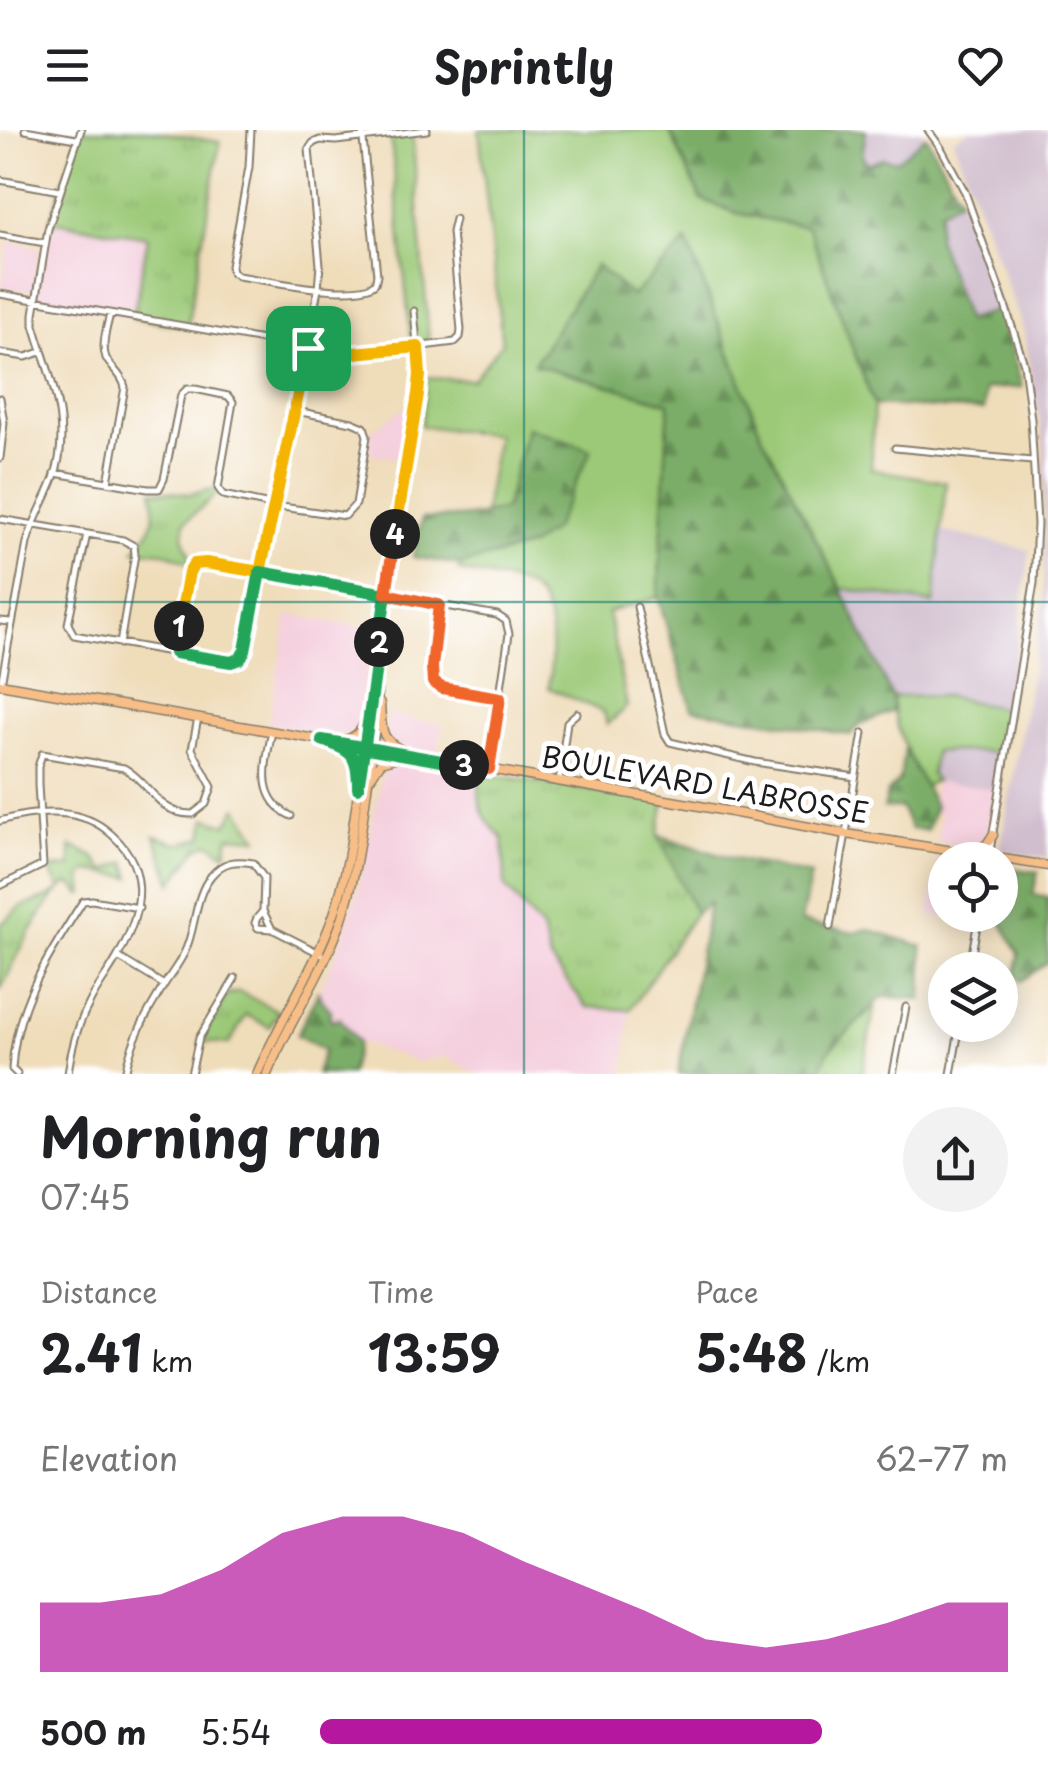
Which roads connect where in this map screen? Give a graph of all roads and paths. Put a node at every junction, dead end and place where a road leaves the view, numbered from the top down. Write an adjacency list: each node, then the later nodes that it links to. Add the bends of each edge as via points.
1 (25, 130): 7 (street)
2 (80, 130): 7 (street)
3 (251, 130): 13 (street, via 232,272)
4 (427, 130): 6 (street)
5 (928, 130): 27 (street, via 964,192 1016,336)
6 (363, 134): 13 (street, via 316,141 309,149); 13 (street, via 376,279 368,287)
7 (78, 140): 9 (street)
8 (0, 180): 9 (street)
9 (60, 191): 12 (street)
10 (455, 218): 18 (street, via 460,337)
11 (0, 236): 12 (street)
12 (45, 243): 15 (street)
13 (318, 290): 19 (street)
14 (0, 294): 15 (street)
15 (35, 300): 17 (street); 20 (street)
16 (414, 311): 18 (street)
17 (110, 314): 19 (street); 29 (street, via 104,352 125,386)
18 (418, 347): 19 (street, via 354,353); 35 (street, via 418,394)
19 (308, 348): 23 (street)
20 (42, 352): 21 (street); 28 (street, via 61,419)
21 (0, 353)
22 (0, 398): 24 (street)
23 (296, 411): 30 (street); 30 (street, via 364,427 356,504 342,517)
24 (1, 444): 26 (street)
25 (895, 448): 27 (street)
26 (0, 458)
27 (1032, 461): 61 (street, via 1034,584)
28 (55, 473): 29 (street); 32 (street)
29 (108, 482): 30 (street, via 161,486 180,399 194,388 233,402 220,491)
30 (275, 506): 34 (street)
31 (0, 519): 32 (street)
32 (32, 524): 33 (street); 39 (street)
33 (87, 534): 40 (street, via 128,541 136,550); 40 (street, via 69,629)
34 (260, 572): 35 (street); 41 (street, via 240,659); 41 (street, via 194,564)
35 (386, 594): 36 (street); 44 (street)
36 (439, 605): 43 (street, via 433,682); 43 (street, via 506,620)
37 (637, 607): 53 (street, via 670,742)
38 (0, 621): 39 (street)
39 (11, 622): 42 (street)
40 (120, 644): 41 (street)
41 (175, 653)
42 (0, 685): 46 (main road, BOULEVARD LABROSSE)
43 (500, 698): 52 (street)
44 (376, 704): 49 (main road, via 354,738); 50 (street); 51 (main road, via 386,740)
45 (577, 713): 54 (street, via 567,722)
46 (198, 718): 47 (main road, BOULEVARD LABROSSE); 57 (street, via 192,749 212,786 200,811 173,812 124,768 42,754)
47 (272, 731): 49 (main road, BOULEVARD LABROSSE); 58 (street, via 266,788 278,810)
48 (863, 733): 53 (street)
49 (322, 740): 50 (main road, BOULEVARD LABROSSE); 55 (main road, via 353,756)
50 (369, 748): 51 (main road, BOULEVARD LABROSSE); 55 (main road); 56 (main road)
51 (417, 757): 52 (main road, BOULEVARD LABROSSE); 56 (main road, via 381,762)
52 (489, 769): 54 (main road, BOULEVARD LABROSSE)
53 (855, 777): 60 (street)
54 (559, 782): 60 (main road, BOULEVARD LABROSSE)
55 (358, 788): 72 (main road)
56 (366, 795): 72 (main road, via 350,891)
57 (42, 814): 59 (street); 67 (street, via 43,866); 68 (street, via 76,816 112,835 135,868)
58 (290, 816)
59 (0, 821)
60 (846, 834): 64 (main road, BOULEVARD LABROSSE); 70 (street)
61 (993, 834): 62 (main road); 63 (street)
62 (988, 842)
63 (992, 842)
64 (928, 847)
65 (1018, 862): 66 (main road, BOULEVARD LABROSSE)
66 (1048, 866)
67 (0, 886)
68 (138, 908): 73 (street); 78 (street, via 83,901 24,1007 14,1043)
69 (263, 911): 71 (street); 71 (street, via 258,928); 75 (street, via 264,878 253,863 236,860 211,875 186,950)
70 (830, 927)
71 (272, 929): 72 (street)
72 (322, 954): 82 (main road); 83 (main road)
73 (118, 957): 75 (street); 79 (street, via 82,1019)
74 (235, 978): 81 (street, via 199,1038)
75 (164, 985): 80 (street)
76 (906, 1007): 84 (street)
77 (957, 1042): 85 (street)
78 (17, 1074)
79 (68, 1074)
80 (125, 1074)
81 (191, 1074)
82 (256, 1074)
83 (267, 1074)
84 (893, 1074)
85 (951, 1074)

